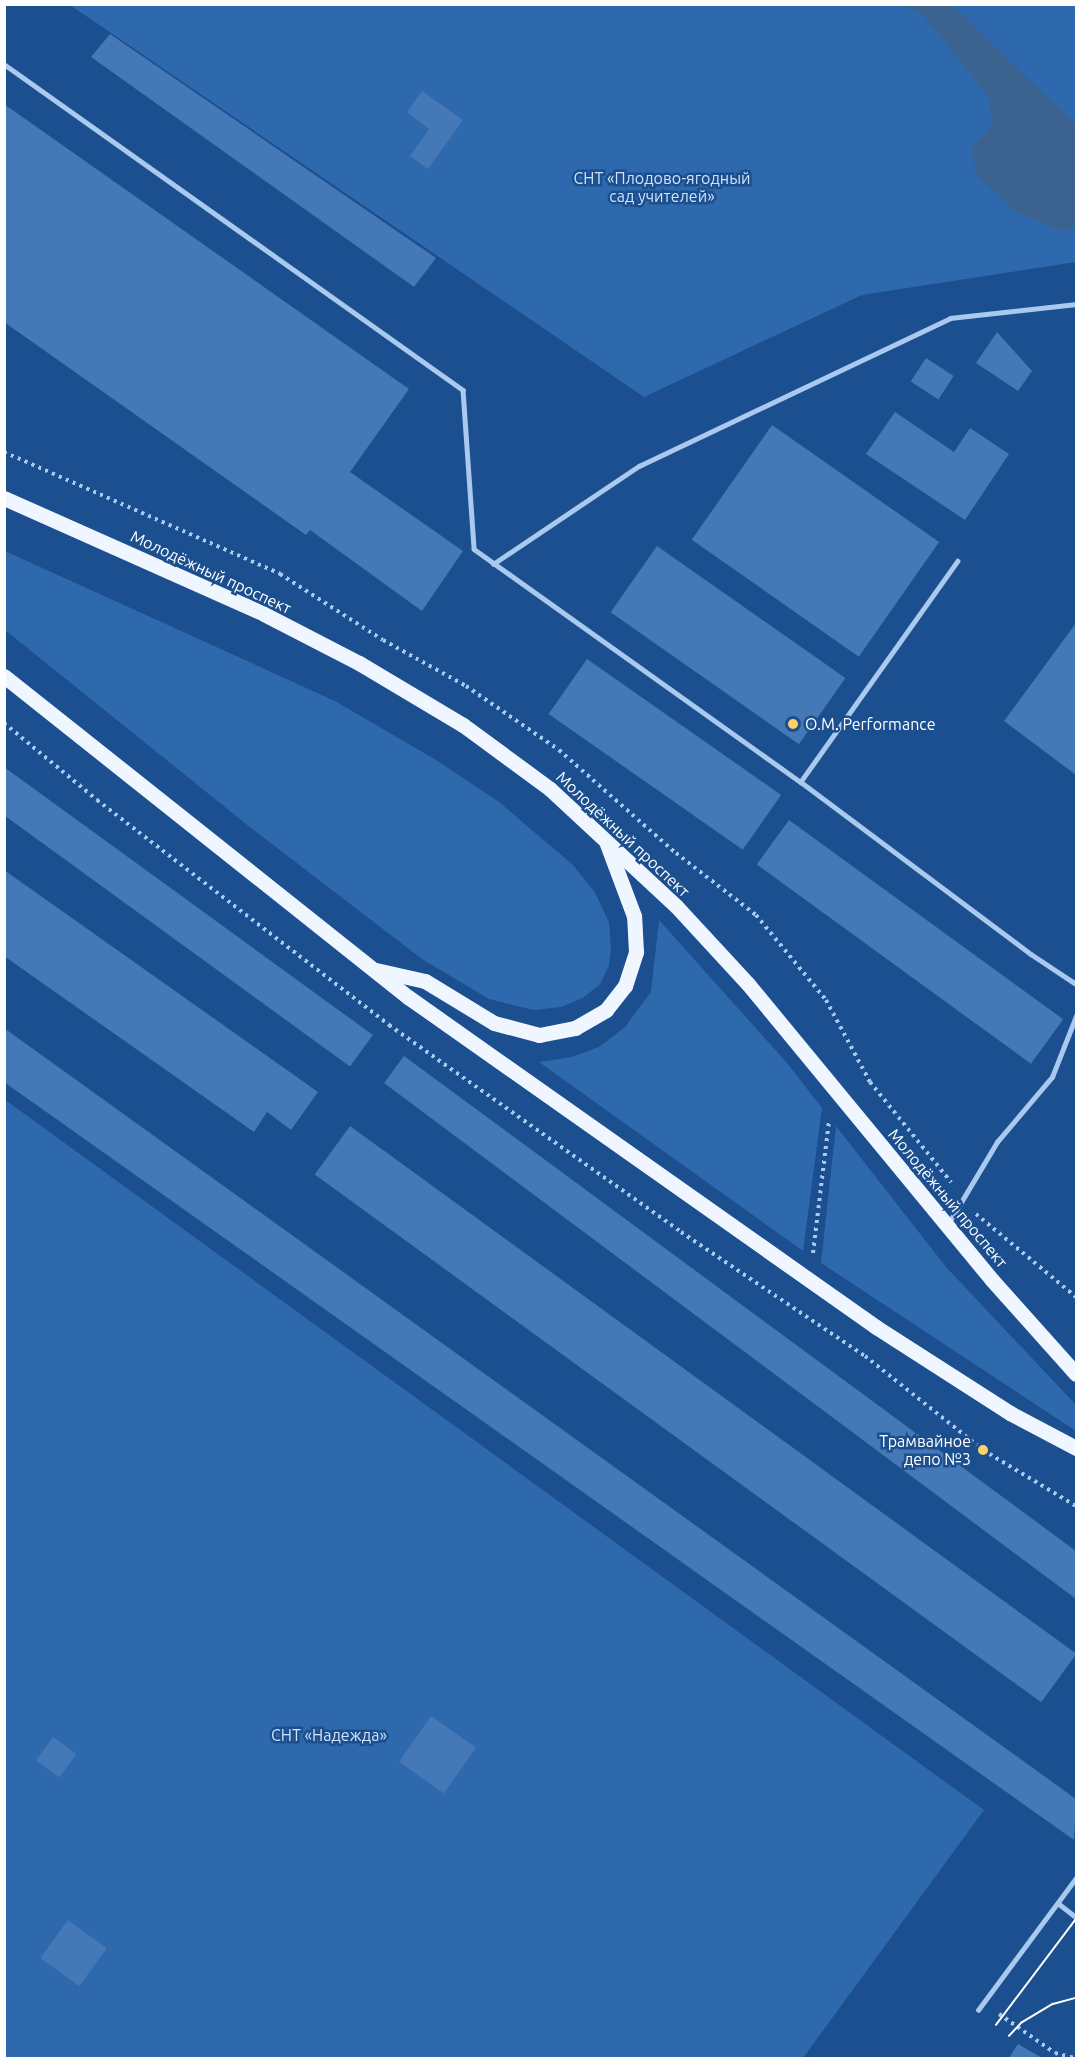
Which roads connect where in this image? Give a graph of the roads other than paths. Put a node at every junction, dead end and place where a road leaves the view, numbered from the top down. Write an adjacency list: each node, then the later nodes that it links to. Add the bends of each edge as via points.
1 (4, 64): 5 (lane, via 463,390 474,549)
2 (1077, 304): 5 (lane, via 950,318 639,466)
3 (4, 498): 8 (main road, Молодёжный проспект, via 264,614 359,663 471,731 550,789)
4 (958, 561): 7 (lane)
5 (494, 564): 7 (lane)
6 (4, 676): 9 (main road)
7 (801, 782): 10 (lane)
8 (606, 842): 9 (main road, via 634,916 636,952 625,986 606,1010 575,1028 539,1035 494,1023 425,981); 12 (main road, Молодёжный проспект, via 676,906 748,984)
9 (369, 968): 14 (main road, via 876,1327 1010,1413)
10 (1077, 984)
11 (1077, 1016): 12 (lane, via 1052,1077 997,1142)
12 (947, 1226): 13 (main road, Молодёжный проспект)
13 (1077, 1374)
14 (1077, 1448)
15 (1077, 1878): 16 (lane)
16 (1058, 1903): 17 (lane); 18 (lane)
17 (1077, 1917)
18 (978, 2010)

